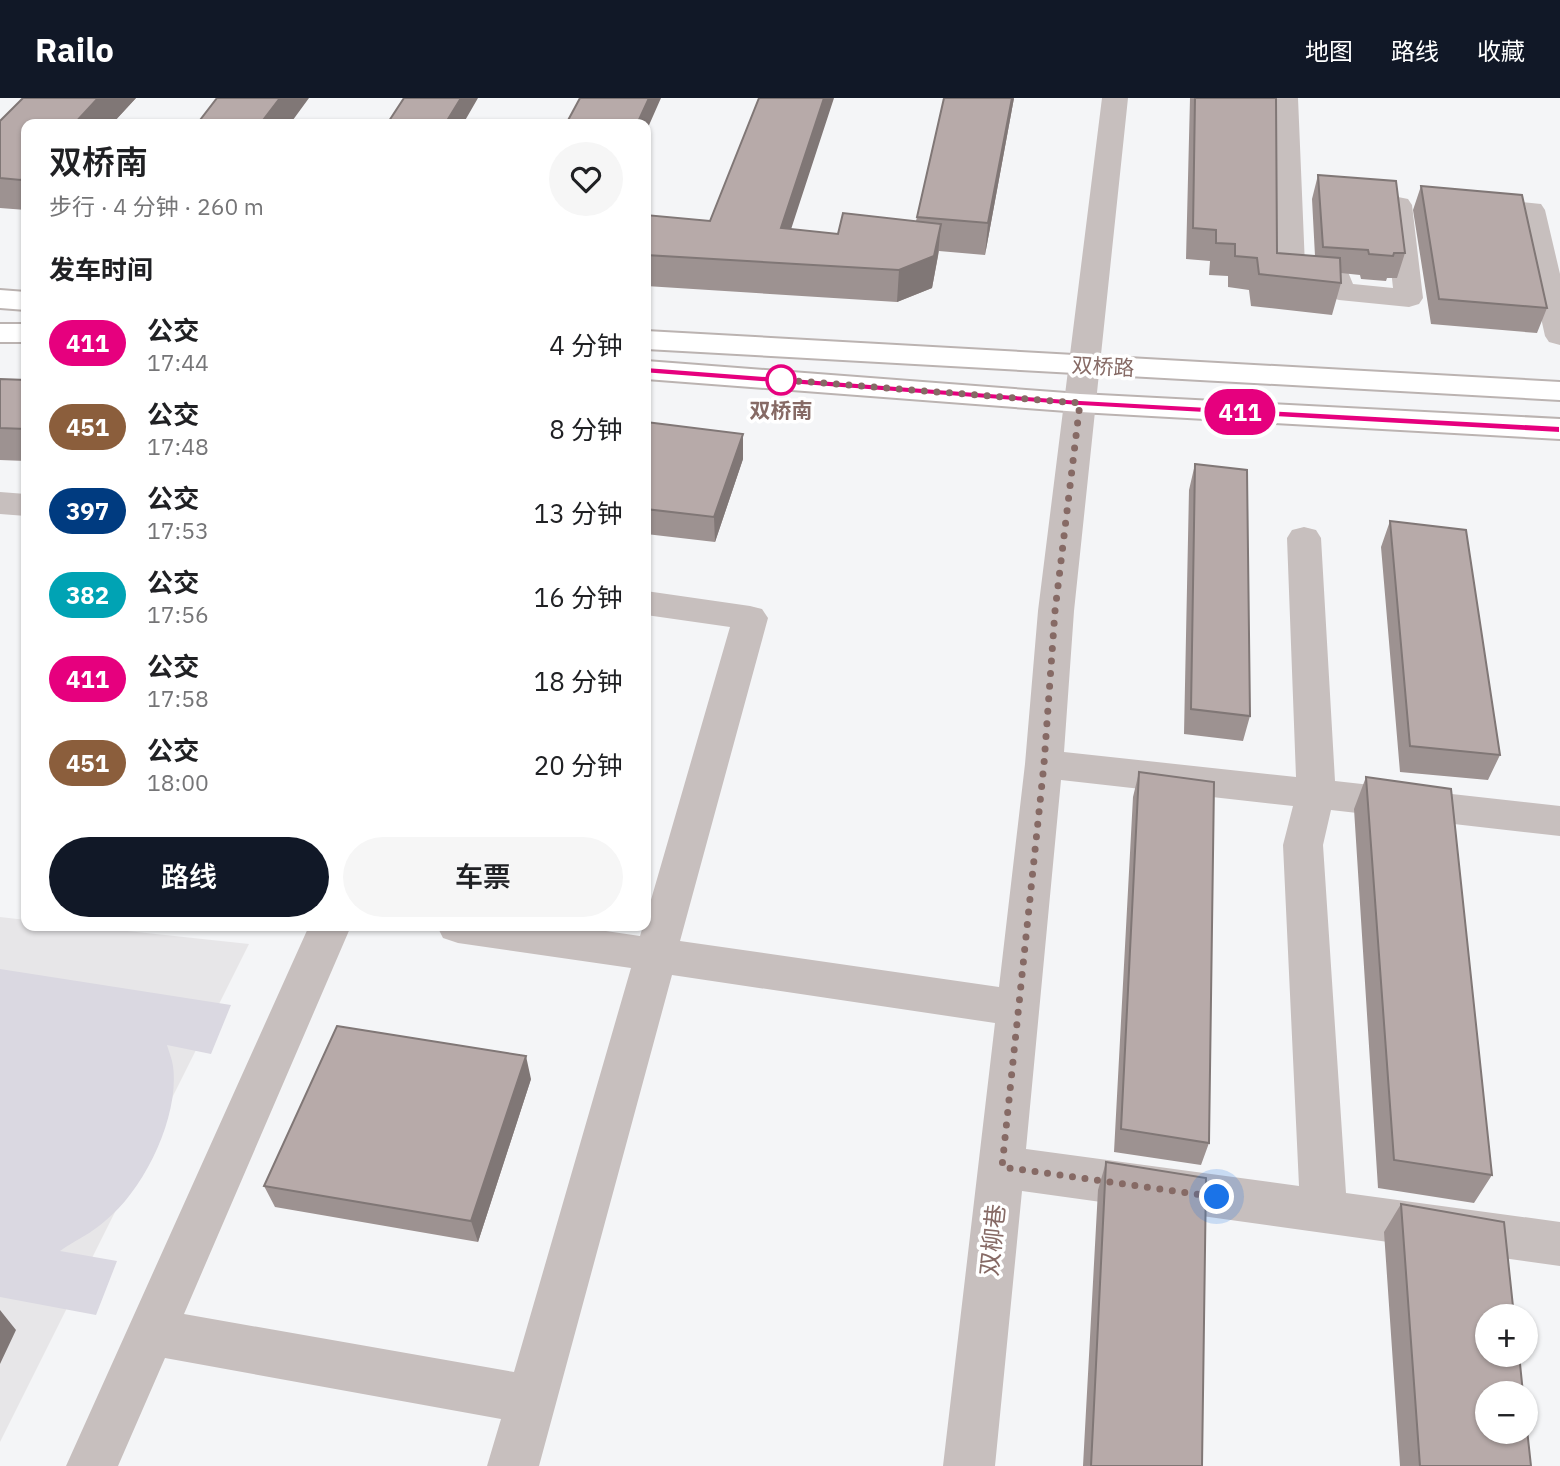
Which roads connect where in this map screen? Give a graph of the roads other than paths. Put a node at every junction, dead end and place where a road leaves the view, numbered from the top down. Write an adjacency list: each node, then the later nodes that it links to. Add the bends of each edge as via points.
1 (1115, 98): 9 (street, 双柳巷)
2 (1285, 98): 7 (street, via 1302,191 1291,274 1338,278 1339,291 1409,298 1410,200 1531,210)
3 (0, 299): 4 (main road)
4 (21, 301)
5 (0, 333): 6 (main road)
6 (21, 333)
7 (1560, 336)
8 (651, 340): 9 (main road, 双桥路)
9 (1083, 366): 11 (main road, 双桥路); 12 (street, 双柳巷)
10 (651, 370): 12 (main road, 双桥路)
11 (1560, 391)
12 (1080, 403): 13 (main road, 双桥路); 18 (street, 双柳巷, via 1055,611)
13 (1560, 429)
14 (0, 503): 15 (street)
15 (21, 505)
16 (1304, 538): 19 (street)
17 (651, 604): 23 (street, via 750,618)
18 (1044, 764): 19 (street); 24 (street, 双柳巷)
19 (1316, 793): 20 (street); 26 (street, via 1303,845)
20 (1560, 821)
21 (328, 931): 28 (street)
22 (492, 931): 23 (street)
23 (656, 955): 24 (street); 29 (street)
24 (1018, 1008): 25 (street, 双柳巷)
25 (1002, 1167): 26 (street); 32 (street, 双柳巷)
26 (1324, 1212): 27 (street)
27 (1560, 1244)
28 (152, 1332): 29 (street); 30 (street)
29 (532, 1400): 31 (street)
30 (92, 1466)
31 (513, 1466)
32 (969, 1466)

